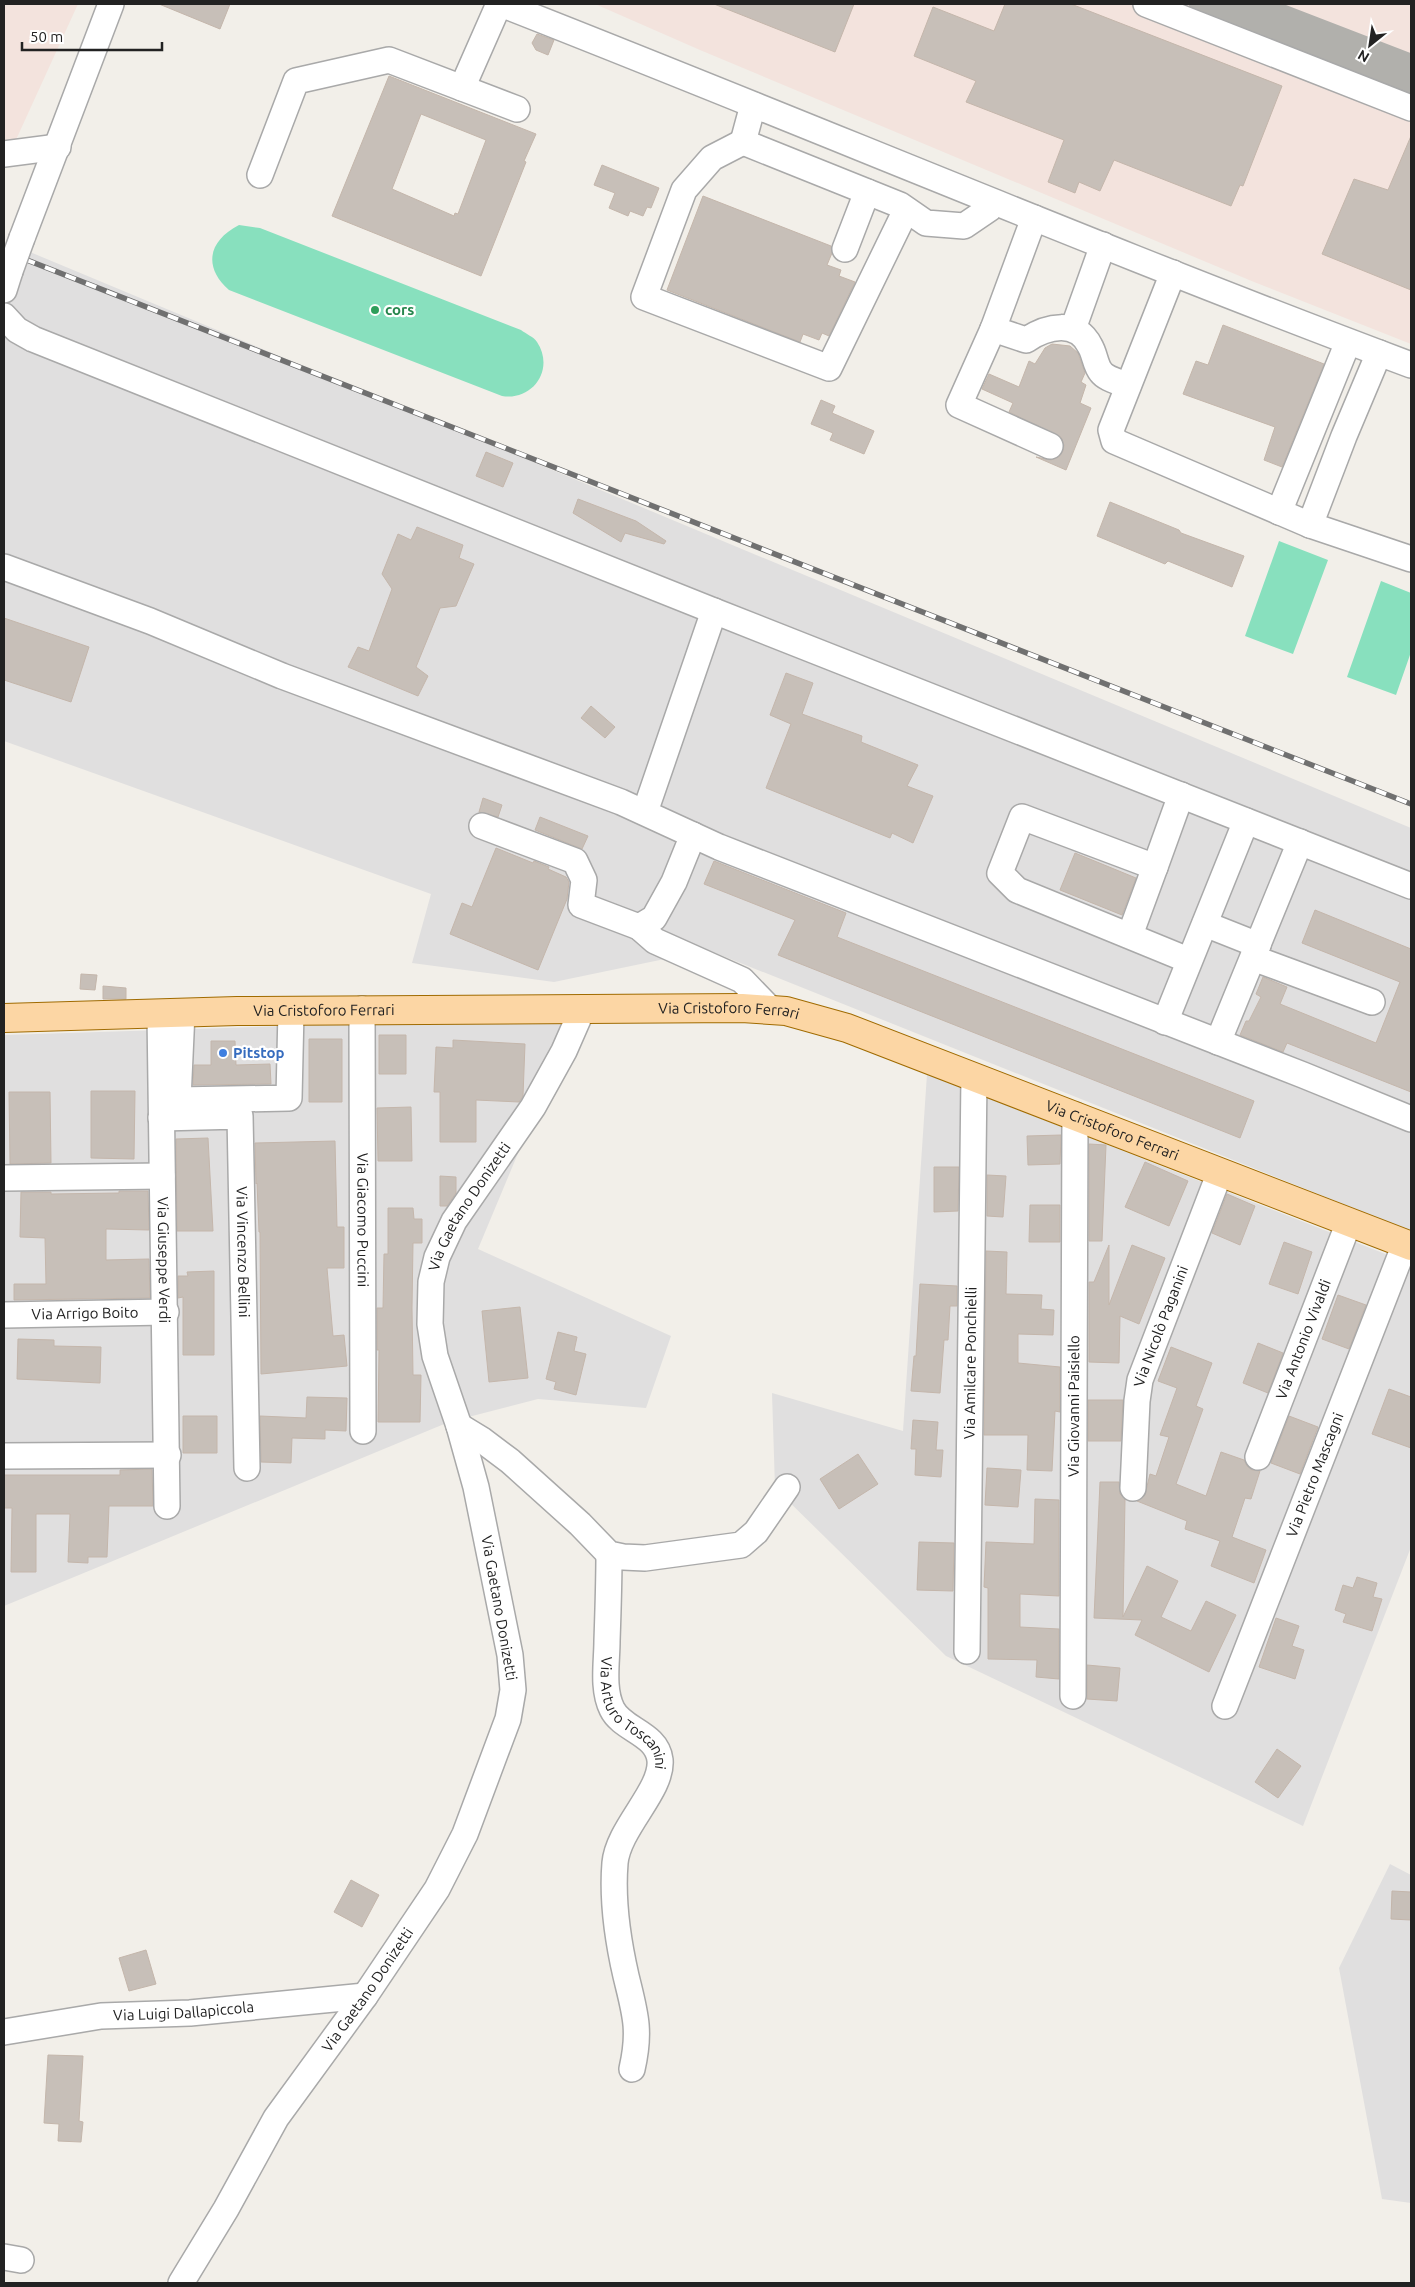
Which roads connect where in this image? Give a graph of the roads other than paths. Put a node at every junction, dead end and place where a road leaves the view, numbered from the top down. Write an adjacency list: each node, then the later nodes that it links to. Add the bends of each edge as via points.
1 (111, 4): 9 (street)
2 (500, 4): 4 (street); 5 (street)
3 (1146, 4): 6 (street)
4 (462, 88): 7 (street); 11 (street, via 390,60 296,81)
5 (753, 105): 8 (street); 13 (street)
6 (1411, 108)
7 (517, 109)
8 (743, 142): 12 (street); 14 (street, via 712,158 684,190 644,296 829,368)
9 (58, 147): 10 (street); 19 (street, bridge)
10 (4, 154)
11 (260, 175)
12 (867, 192): 14 (street); 17 (street)
13 (993, 202): 14 (street, via 989,210 964,226 926,223); 15 (street)
14 (906, 210)
15 (1034, 218): 16 (street); 21 (street)
16 (1103, 245): 18 (street); 22 (street)
17 (845, 249)
18 (1173, 273): 23 (street); 26 (street)
19 (7, 281)
20 (4, 316): 32 (street, via 17,330 33,339)
21 (993, 329): 22 (street, via 1026,340 1045,330); 27 (street, via 959,406)
22 (1073, 329): 26 (street, via 1087,340 1099,371)
23 (1348, 342): 24 (street); 28 (street)
24 (1379, 353): 25 (street); 29 (street)
25 (1411, 365)
26 (1128, 386): 28 (street, via 1111,430 1114,441)
27 (1050, 446)
28 (1280, 512): 29 (street)
29 (1310, 525): 30 (street)
30 (1411, 560)
31 (4, 566): 34 (street, via 150,621 282,676)
32 (714, 611): 33 (street); 34 (street)
33 (1181, 795): 35 (street); 39 (street)
34 (644, 812): 37 (street)
35 (1246, 821): 38 (street); 41 (street)
36 (482, 826): 42 (street, via 576,861 584,880 581,905)
37 (693, 835): 42 (street, via 674,882 654,918); 53 (street, via 719,848)
38 (1300, 842): 40 (street); 44 (street)
39 (1155, 867): 43 (street); 43 (street, via 1022,817 1000,873 1017,890)
40 (1411, 886)
41 (1204, 924): 44 (street); 45 (street)
42 (640, 927): 48 (street, via 655,940 742,980)
43 (1130, 935): 45 (street)
44 (1255, 952): 46 (street); 54 (street)
45 (1188, 960): 53 (street)
46 (1372, 1002)
47 (362, 1009): 49 (main road, Via Cristoforo Ferrari); 50 (main road, Via Cristoforo Ferrari); 67 (street, Via Giacomo Puccini)
48 (770, 1009): 49 (main road, Via Cristoforo Ferrari); 55 (main road, Via Cristoforo Ferrari, via 835,1024)
49 (582, 1010): 66 (street, Via Gaetano Donizetti, via 540,1096 464,1204 437,1257 431,1282 432,1338 437,1366)
50 (291, 1011): 51 (main road, Via Cristoforo Ferrari); 51 (street, via 289,1098 178,1100)
51 (171, 1013): 52 (main road, Via Cristoforo Ferrari); 57 (street, Via Giuseppe Verdi)
52 (4, 1018)
53 (1165, 1022): 54 (street)
54 (1218, 1042): 58 (street)
55 (974, 1077): 56 (main road, Via Cristoforo Ferrari); 76 (street, Via Amilcare Ponchielli)
56 (1075, 1115): 59 (main road, Via Cristoforo Ferrari); 77 (street, Via Giovanni Paisiello)
57 (161, 1118): 60 (street, Via Giuseppe Verdi); 71 (street, Via Vincenzo Bellini, via 240,1116)
58 (1411, 1120)
59 (1220, 1172): 62 (main road, Via Cristoforo Ferrari); 73 (street, Via Nicolò Paganini, via 1140,1380)
60 (162, 1176): 61 (street); 64 (street, Via Giuseppe Verdi)
61 (4, 1178)
62 (1349, 1222): 63 (main road, Via Cristoforo Ferrari); 70 (street, Via Antonio Vivaldi)
63 (1408, 1245): 78 (street, Via Pietro Mascagni)
64 (166, 1312): 65 (street, Via Arrigo Boito); 68 (street, Via Giuseppe Verdi)
65 (4, 1315)
66 (459, 1426): 75 (street, via 510,1461); 79 (street, Via Gaetano Donizetti, via 476,1487 510,1654 512,1704 506,1728 453,1859 429,1903)
67 (363, 1432)
68 (168, 1455): 69 (street); 74 (street, Via Giuseppe Verdi)
69 (4, 1456)
70 (1258, 1457)
71 (247, 1468)
72 (787, 1487): 75 (street, via 756,1532 741,1545 638,1559)
73 (1134, 1488)
74 (167, 1506)
75 (609, 1554): 81 (street, Via Arturo Toscanini, via 606,1672 610,1703 617,1717 651,1743 660,1763 654,1784 620,1842 615,1861 618,1928 638,2028)
76 (967, 1651)
77 (1073, 1696)
78 (1225, 1706)
79 (365, 1996): 80 (street, Via Luigi Dallapiccola, via 190,2012 101,2016); 82 (street, Via Gaetano Donizetti, via 276,2118)
80 (4, 2032)
81 (632, 2069)
82 (181, 2283)

